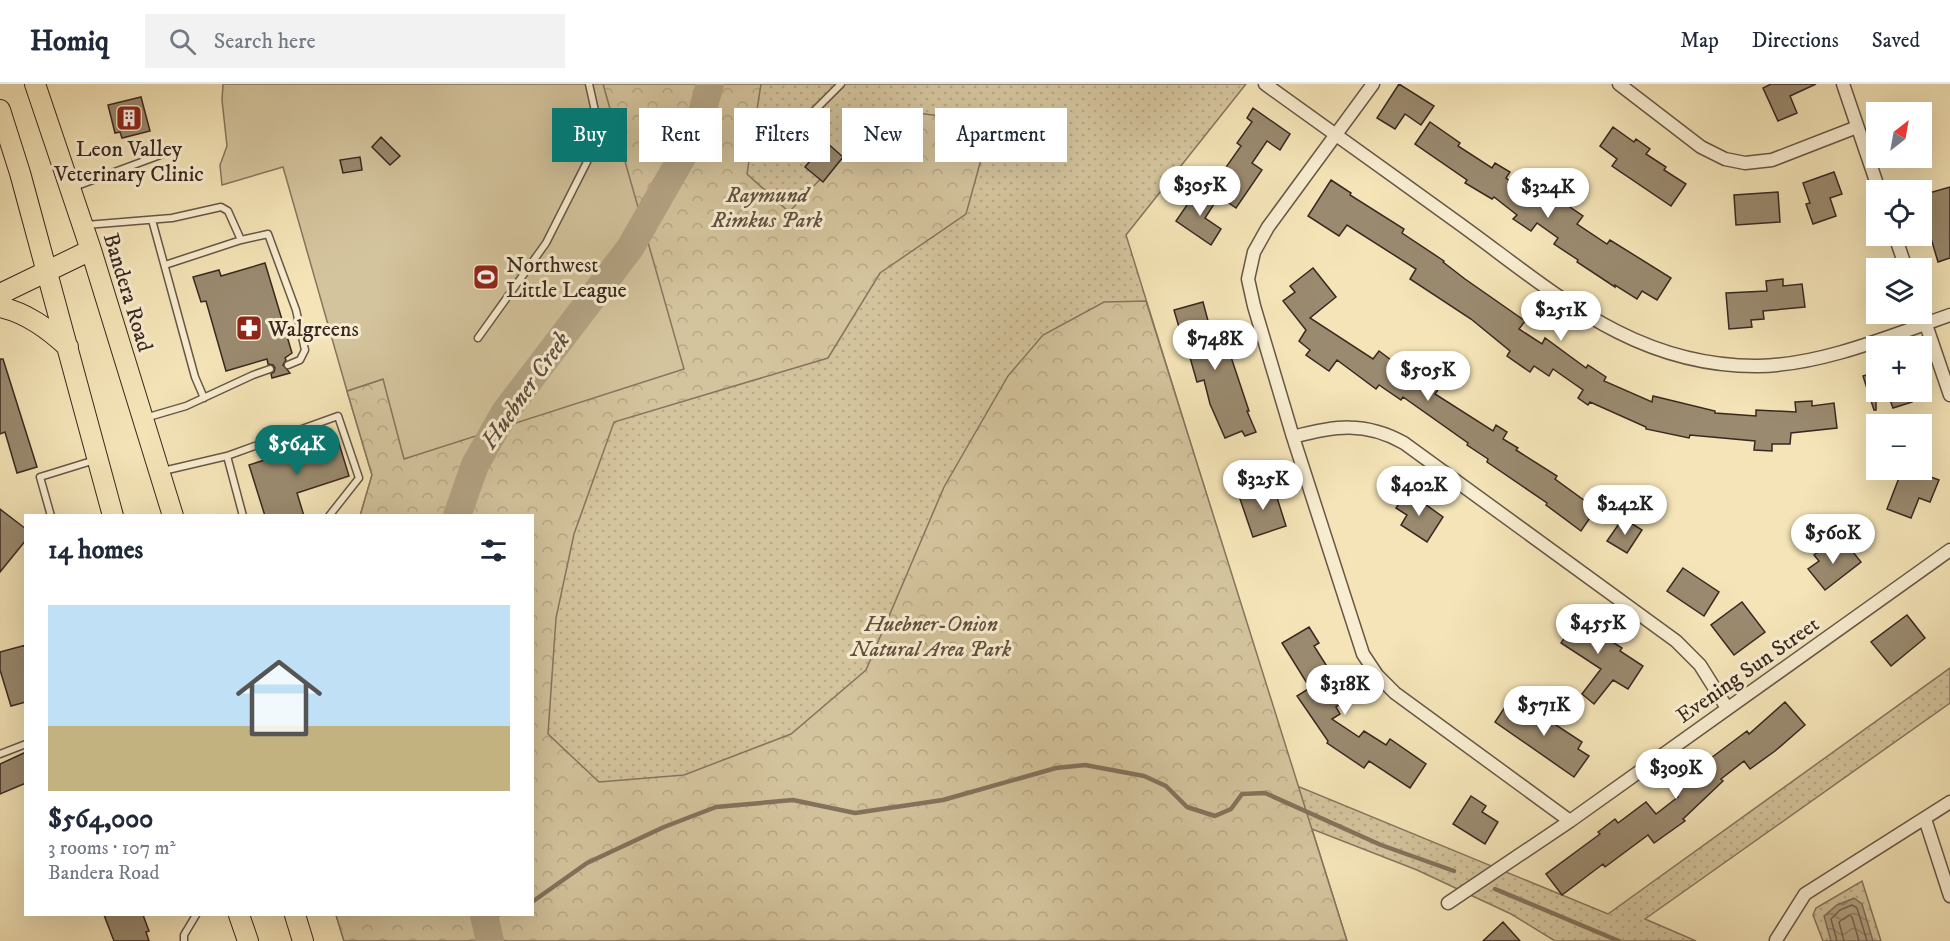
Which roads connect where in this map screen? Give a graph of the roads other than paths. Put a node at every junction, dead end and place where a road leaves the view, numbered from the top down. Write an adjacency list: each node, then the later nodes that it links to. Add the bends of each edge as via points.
1 (35, 84): 15 (main road, Bandera Road)
2 (589, 84): 28 (lane, via 597,120 592,152 546,243)
3 (841, 84): 8 (lane)
4 (1265, 84): 11 (street)
5 (1373, 84): 11 (street)
6 (1619, 84): 10 (street, via 1701,147 1725,159 1745,163 1772,160)
7 (1843, 84): 10 (street)
8 (817, 108)
9 (0, 110): 12 (main road)
10 (1857, 127): 14 (street)
11 (1336, 134): 26 (street, via 1583,313 1641,344 1669,354 1729,365 1789,364 1832,355); 35 (street, via 1268,227 1254,252 1248,279)
12 (5, 142): 21 (main road)
13 (163, 154): 15 (lane)
14 (1876, 180)
15 (70, 188): 17 (main road, Bandera Road)
16 (152, 220): 17 (lane); 18 (lane, via 221,207 228,211); 20 (lane)
17 (83, 225): 19 (main road, Bandera Road)
18 (241, 240): 20 (lane); 30 (lane, via 268,234 296,310 305,350 300,360)
19 (91, 250): 21 (main road); 34 (main road, Bandera Road)
20 (165, 265): 33 (lane)
21 (47, 272): 22 (main road); 29 (main road)
22 (0, 294)
23 (0, 307): 29 (main road, via 38,323)
24 (1950, 315): 25 (street)
25 (1932, 317)
26 (1908, 324)
27 (1925, 324): 32 (street)
28 (478, 338)
29 (68, 347): 37 (main road)
30 (288, 365)
31 (270, 369): 33 (lane)
32 (1950, 395)
33 (204, 398): 34 (lane)
34 (143, 419): 38 (main road, Bandera Road)
35 (1293, 437): 45 (street, via 1354,426 1404,443 1676,641 1700,665); 50 (street, via 1357,639 1377,675 1395,693)
36 (227, 456): 38 (lane); 42 (lane); 43 (lane, via 338,416 359,478)
37 (98, 459): 39 (lane, via 40,477); 40 (main road)
38 (159, 472): 41 (main road, Bandera Road)
39 (50, 514)
40 (112, 514)
41 (172, 514)
42 (242, 514)
43 (331, 514)
44 (1950, 550): 45 (street, Evening Sun Street)
45 (1727, 708): 50 (street, Evening Sun Street)
46 (24, 745): 47 (lane)
47 (0, 754)
48 (1950, 802): 49 (street)
49 (1925, 819): 51 (street); 56 (street, via 1805,894)
50 (1570, 821): 52 (street, Evening Sun Street)
51 (1950, 896)
52 (1448, 903)
53 (195, 916): 57 (lane)
54 (239, 916): 58 (main road)
55 (295, 916): 59 (main road)
56 (1776, 940)
57 (184, 941)
58 (248, 941)
59 (303, 941)

